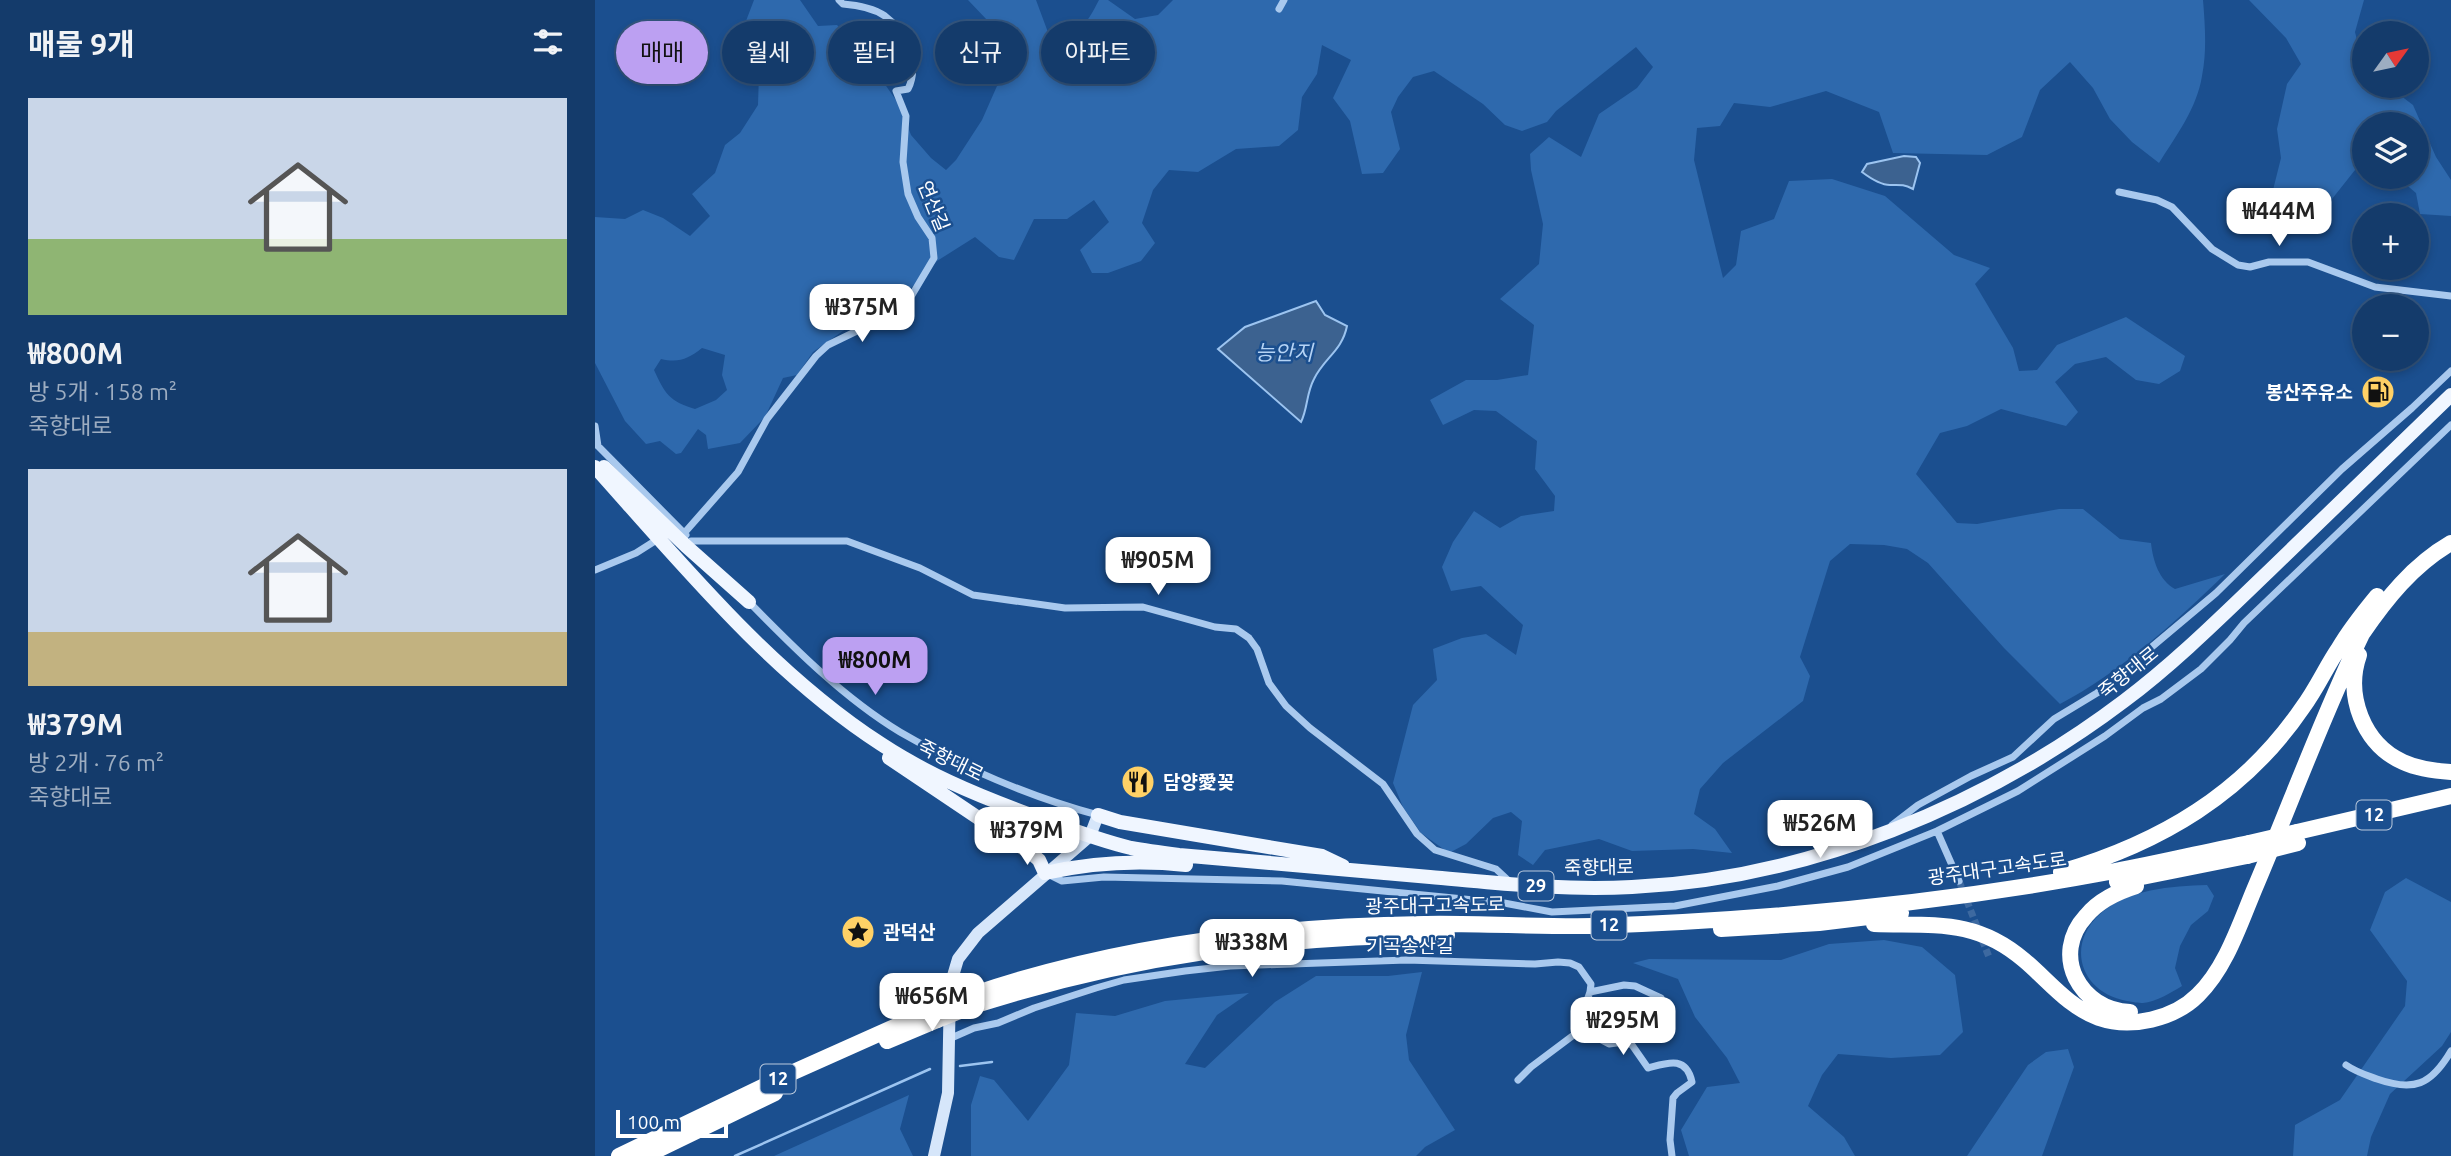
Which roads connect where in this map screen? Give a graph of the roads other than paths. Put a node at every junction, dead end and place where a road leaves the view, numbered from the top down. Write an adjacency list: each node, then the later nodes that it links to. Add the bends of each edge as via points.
1 (839, 0): 14 (street, 연산길, via 885,16 912,58 908,89 897,91 906,116 903,162 908,194 932,238 934,258 912,295 894,313 828,345 816,356 767,419 738,472)
2 (1284, 0): 3 (street)
3 (1279, 9)
4 (2119, 192): 5 (street, via 2172,207 2212,249 2238,265 2308,262 2375,287)
5 (2451, 296)
6 (2451, 371): 25 (street, via 2342,469 2216,593 2097,693 2054,719 2013,757 1918,805)
7 (2451, 395): 25 (main road, 죽향대로 / 29, via 2217,620 2127,699 2049,754 2002,780)
8 (2451, 425): 24 (street, via 2201,669 2018,791)
9 (595, 426): 10 (street)
10 (596, 450): 14 (main road, via 617,478)
11 (595, 467): 13 (main road, 죽향대로 / 29)
12 (2451, 535): 18 (highway, via 2420,554 2383,588)
13 (659, 538): 16 (street); 19 (main road, 죽향대로 / 29, via 763,648)
14 (684, 538): 17 (main road); 34 (street, via 847,541 920,568 973,595 1065,608 1143,607 1236,629 1257,649 1269,683 1286,706 1383,784 1417,834 1434,850 1496,869)
15 (2451, 543): 18 (highway)
16 (595, 570)
17 (749, 602): 23 (street, via 804,656 899,731 1023,790)
18 (2377, 603): 20 (highway, via 2354,685 2367,731 2402,762); 30 (highway, via 2342,659 2232,925 2206,975 2178,1002 2157,1011 2122,1012 2090,998 2071,965 2070,948 2085,916 2111,896); 35 (highway, via 2352,627 2290,725 2231,787 2179,824 2113,856); 36 (highway, via 2221,962 2197,996 2179,1009 2146,1020 2102,1019 2066,999 2006,946 1964,928)
19 (853, 724): 26 (main road, 죽향대로 / 29, via 925,770 987,799); 32 (main road, via 899,766 1039,860)
20 (2451, 772)
21 (2451, 796): 27 (highway, 광주대구고속도로 / 12)
22 (2451, 807): 27 (highway, 광주대구고속도로 / 12)
23 (1098, 816): 26 (street); 31 (main road, via 1322,856)
24 (1937, 831): 32 (street, via 1848,867 1778,886 1675,906 1592,912 1552,912 1504,902 1295,882 1118,877 1062,881); 33 (street)
25 (1880, 834): 34 (main road, 죽향대로 / 29, via 1774,868 1725,878 1632,887)
26 (1090, 836): 29 (main road, 죽향대로 / 29, via 1179,855); 32 (street)
27 (2297, 837): 28 (highway, 광주대구고속도로 / 12, bridge)
28 (2248, 849): 30 (highway, 광주대구고속도로 / 12); 35 (highway, 광주대구고속도로 / 12)
29 (1290, 865): 31 (main road, 죽향대로 / 29); 32 (main road, via 1237,870 1143,863)
30 (2193, 868): 36 (highway, 광주대구고속도로 / 12, via 1996,901)
31 (1354, 871): 34 (main road, 죽향대로 / 29)
32 (1045, 873): 42 (street, via 978,933 958,958 950,986)
33 (1959, 881)
34 (1513, 885)
35 (1995, 891): 39 (highway, 광주대구고속도로 / 12, via 1819,911 1591,926 1424,924 1271,931 1146,948 1011,981)
36 (1819, 923): 39 (highway, 광주대구고속도로 / 12, via 1662,933 1423,935 1271,942 1196,952)
37 (1590, 992): 38 (street, via 1624,985); 41 (street); 42 (street, 기곡송산길, via 1588,976 1570,963 1406,960 1230,966 1096,988)
38 (1661, 998)
39 (971, 1001): 40 (highway, 광주대구고속도로 / 12, bridge)
40 (938, 1013): 46 (highway, 광주대구고속도로 / 12, via 789,1074); 47 (highway, 광주대구고속도로 / 12)
41 (1575, 1034): 45 (street); 49 (street, via 1594,1035 1609,1044 1624,1042 1632,1045 1648,1068 1674,1062 1691,1074 1692,1082 1673,1098)
42 (949, 1039): 48 (street, via 948,1093)
43 (2451, 1051): 44 (street, via 2442,1067 2419,1085 2398,1086)
44 (2347, 1065)
45 (1518, 1080)
46 (619, 1156)
47 (645, 1156)
48 (934, 1156)
49 (1672, 1156)

